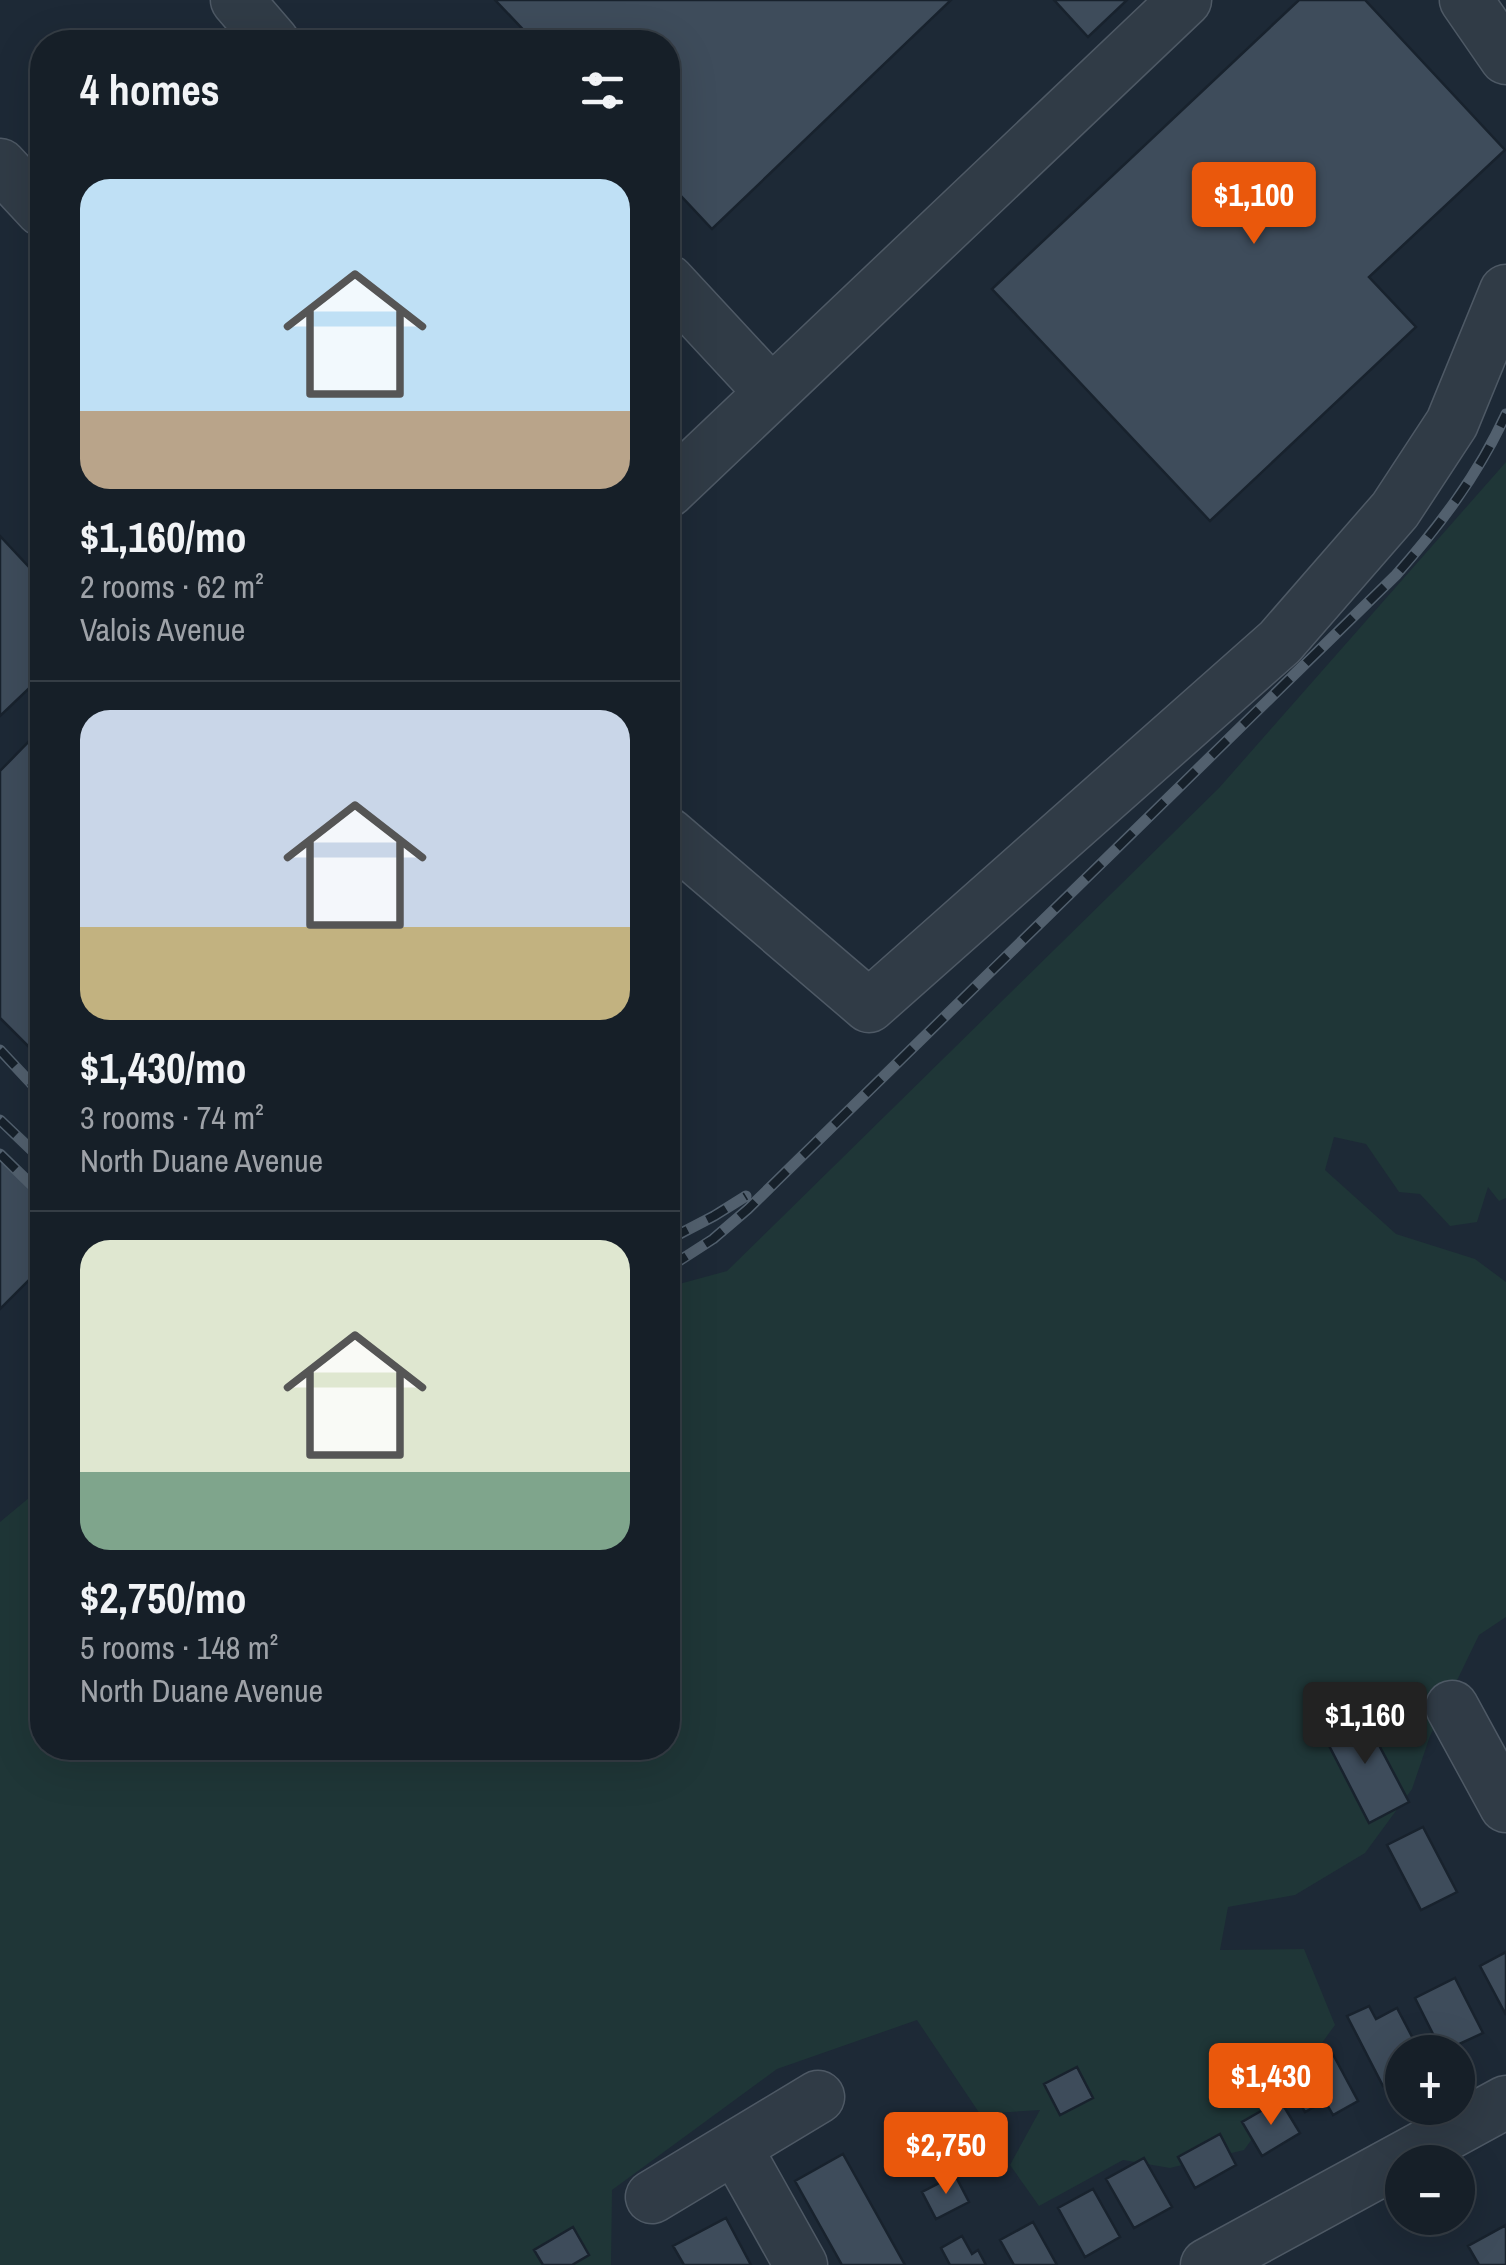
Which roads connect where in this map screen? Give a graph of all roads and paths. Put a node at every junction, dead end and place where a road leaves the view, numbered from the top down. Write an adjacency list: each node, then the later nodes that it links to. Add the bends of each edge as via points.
1 (237, 0): 4 (street)
2 (1185, 0): 10 (street)
3 (1466, 0): 5 (street)
4 (263, 30)
5 (1506, 58)
6 (0, 165): 7 (street)
7 (30, 197)
8 (1506, 291): 12 (street, via 1452,423 1395,510 1292,627 870,1006)
9 (680, 294): 10 (street)
10 (771, 392): 11 (street)
11 (680, 479)
12 (680, 844)
13 (1452, 1707): 14 (street)
14 (1506, 1806)
15 (818, 2097): 17 (street)
16 (1506, 2102): 20 (street)
17 (735, 2147): 18 (street); 19 (street)
18 (652, 2198)
19 (801, 2265)
20 (1208, 2265)

